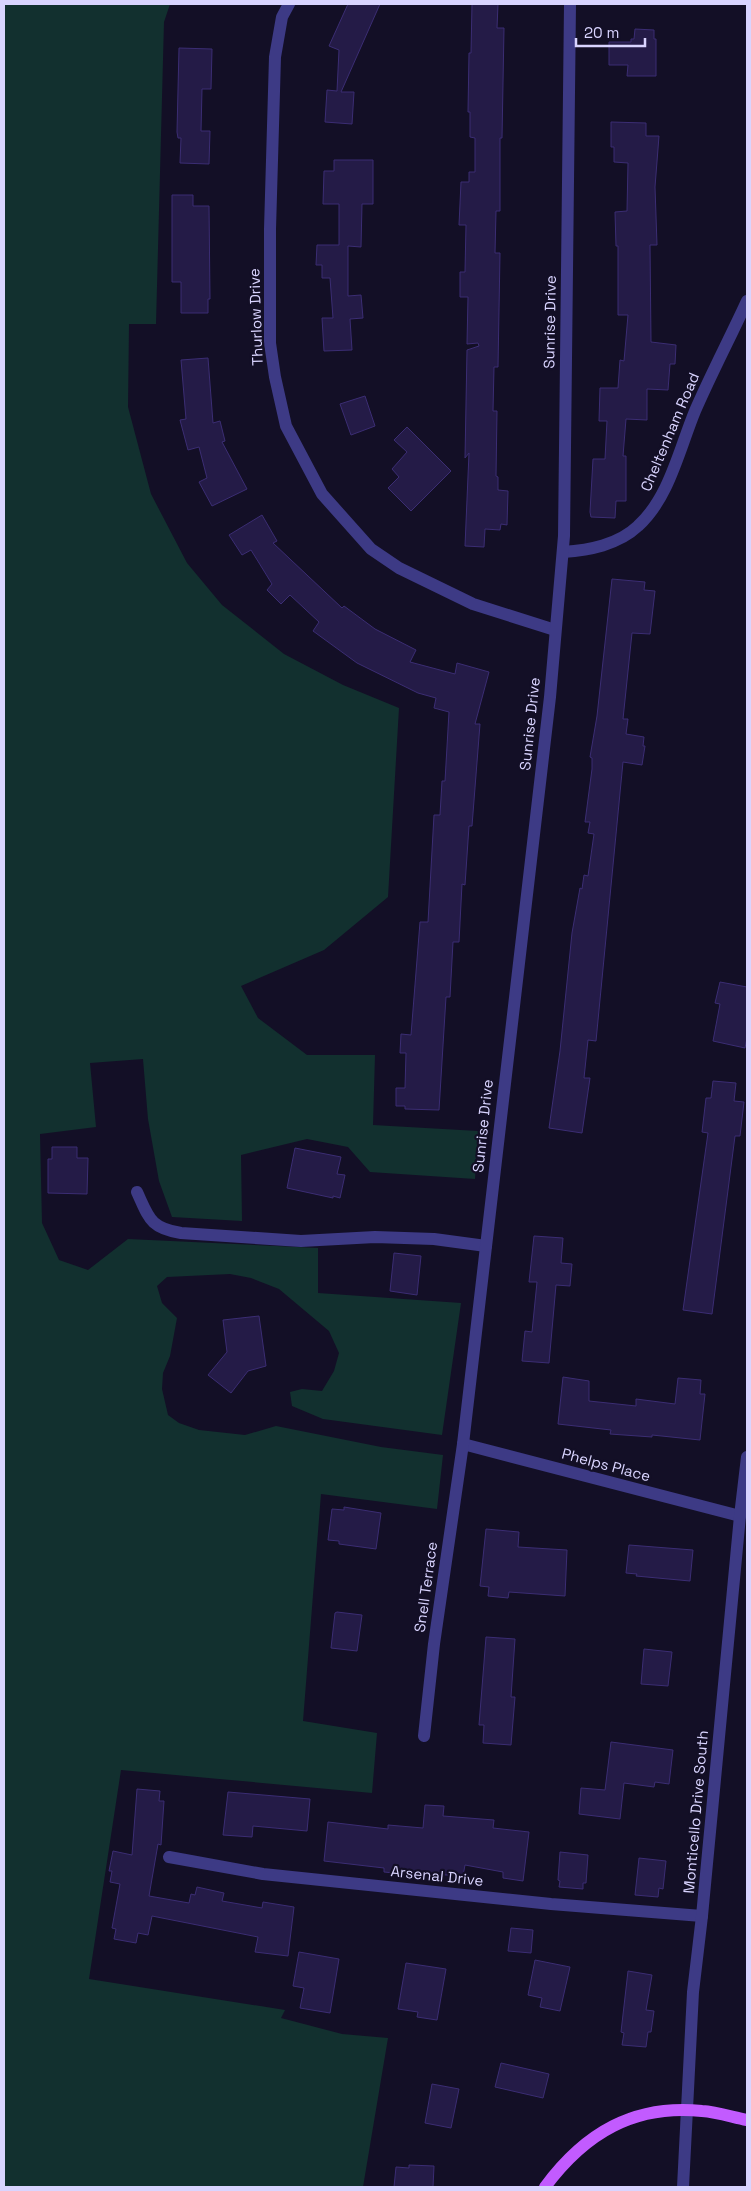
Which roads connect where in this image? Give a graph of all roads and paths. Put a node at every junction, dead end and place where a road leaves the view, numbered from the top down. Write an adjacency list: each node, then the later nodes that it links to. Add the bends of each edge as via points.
1 (289, 4): 5 (street, Thurlow Drive, via 282,17 275,57 270,229 270,343 286,426 322,494 371,549 399,568 473,604)
2 (570, 4): 4 (street, Sunrise Drive)
3 (747, 301): 4 (street, Cheltenham Road, via 695,411 658,503 637,527 616,541 582,551)
4 (563, 552): 5 (street, Sunrise Drive)
5 (555, 630): 7 (street, Sunrise Drive)
6 (137, 1192): 7 (street, via 154,1224 181,1233 301,1241 434,1238)
7 (486, 1246): 8 (street, Sunrise Drive)
8 (464, 1444): 10 (street, Phelps Place); 11 (street, Snell Terrace, via 434,1644)
9 (747, 1457): 10 (street, Monticello Drive South)
10 (740, 1516): 13 (street, Monticello Drive South)
11 (424, 1736)
12 (169, 1857): 13 (street, Arsenal Drive, via 263,1874)
13 (702, 1916): 14 (street, Monticello Drive South, via 694,1992)
14 (688, 2110): 15 (main road); 16 (main road, via 653,2111 613,2125 593,2137); 17 (street, Monticello Drive South)
15 (747, 2120)
16 (545, 2187)
17 (683, 2187)

